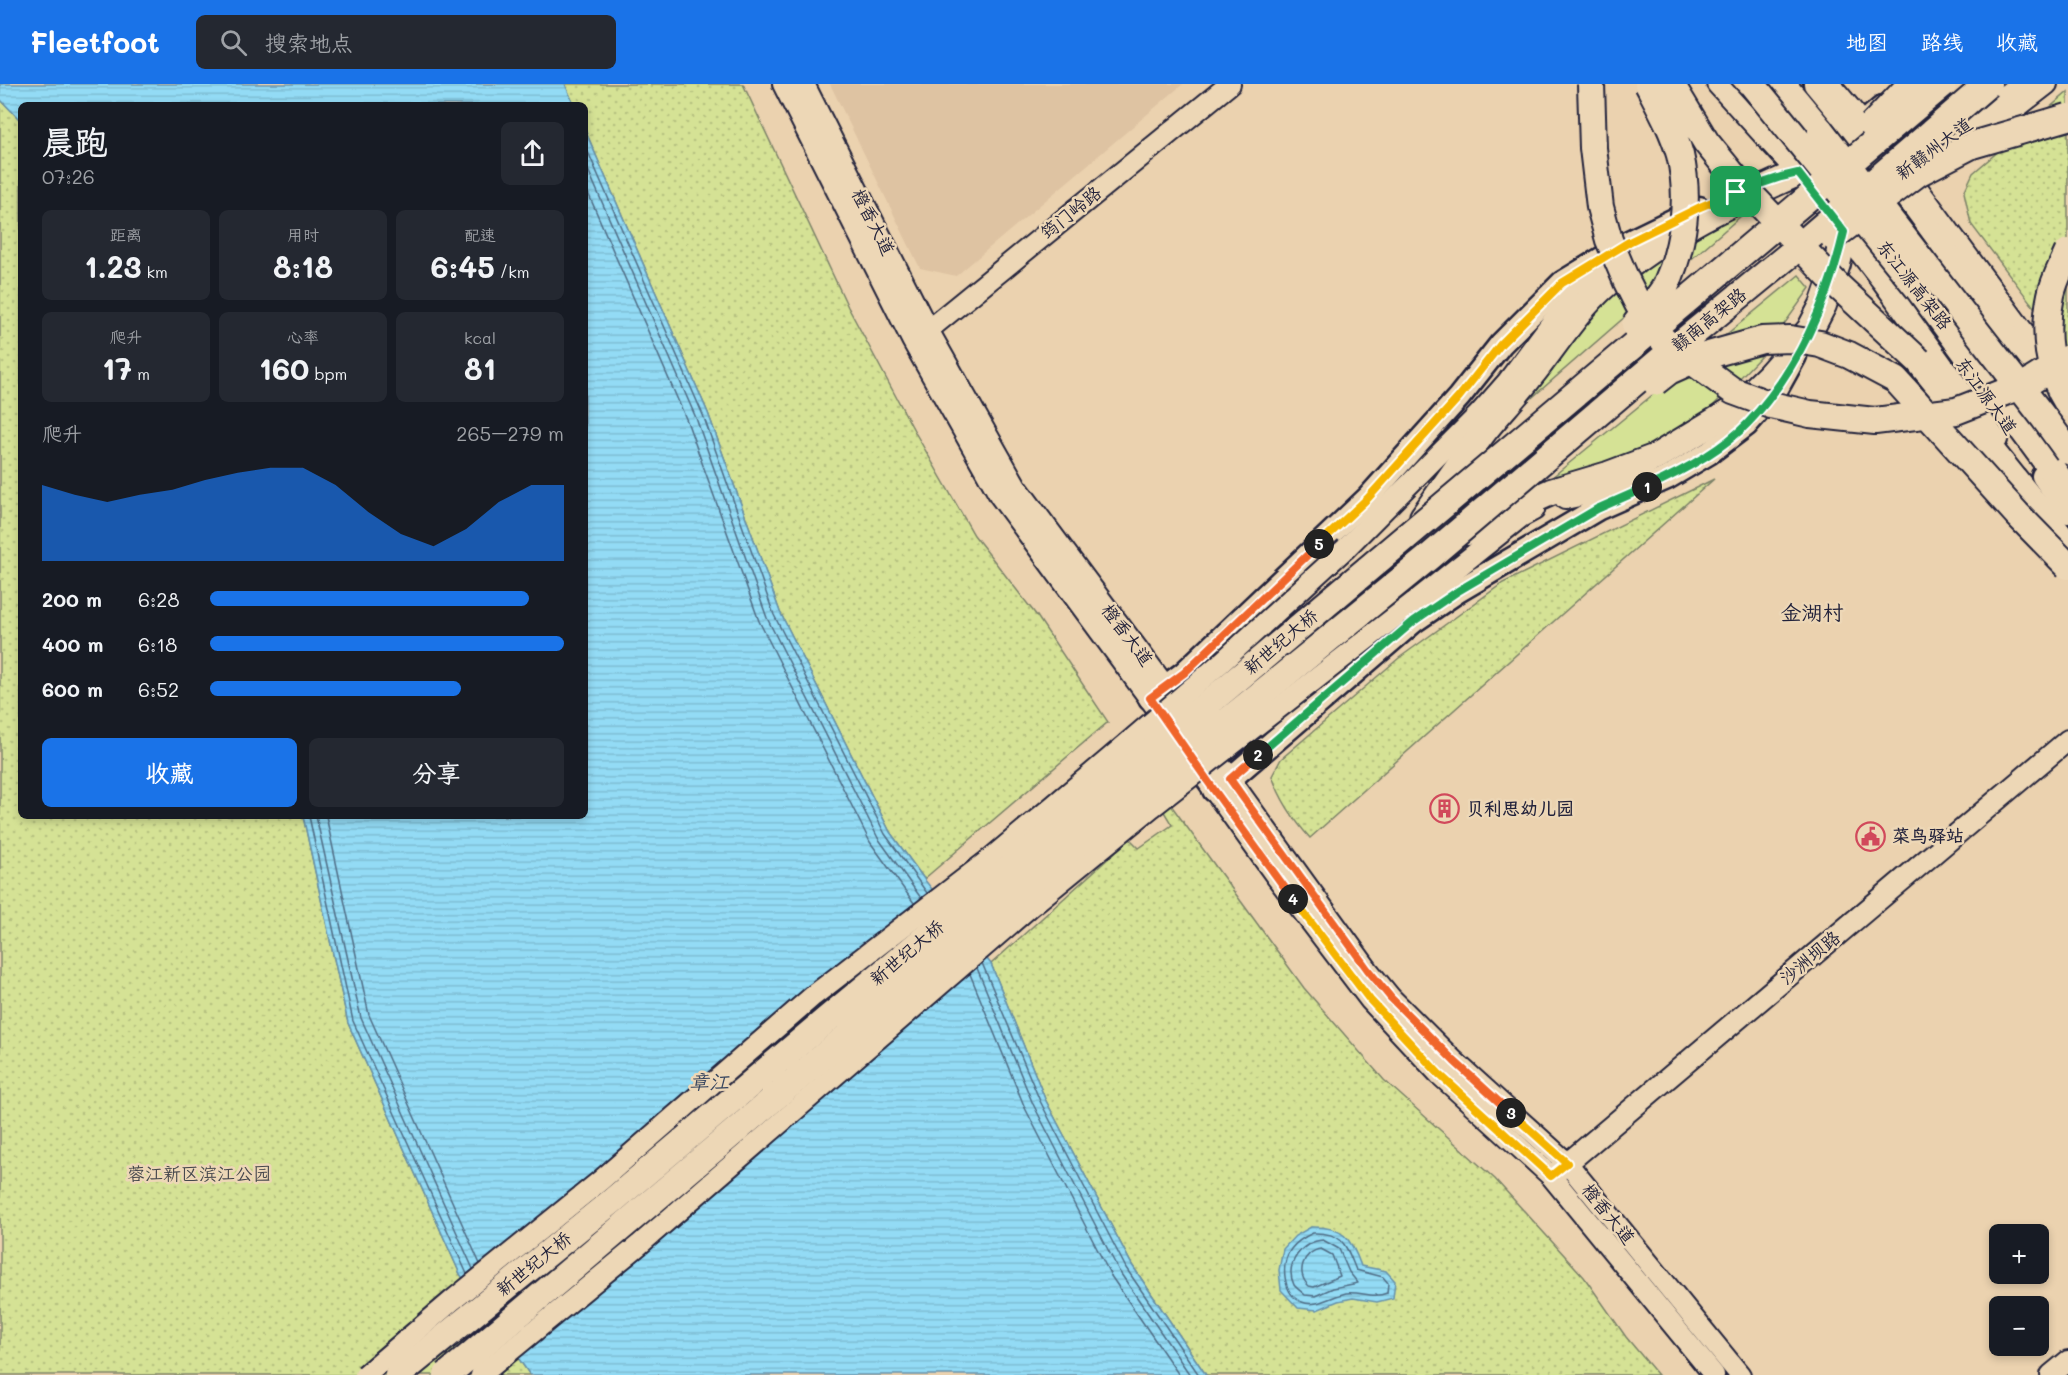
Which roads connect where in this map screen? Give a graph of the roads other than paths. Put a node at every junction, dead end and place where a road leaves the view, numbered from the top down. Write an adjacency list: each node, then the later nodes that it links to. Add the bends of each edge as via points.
1 (783, 84): 28 (street, 橙香大道)
2 (804, 84): 28 (street, 橙香大道)
3 (1230, 84): 28 (street, 筠门岭路)
4 (1591, 84): 30 (highway, bridge, via 1600,207 1626,280 1663,340 1733,391 1810,414 1875,422 1956,411 2028,382)
5 (1648, 84): 39 (highway, bridge, via 1679,154 1685,190 1679,244 1665,287 1623,338)
6 (1671, 84): 41 (highway, bridge, via 1706,142 1737,180 1837,285 1919,362)
7 (1717, 84): 22 (street)
8 (1744, 84): 22 (main road, 东江源大道)
9 (1752, 84): 37 (highway, 东江源高架路, bridge, via 1917,287)
10 (1782, 84): 21 (highway, 东江源高架路)
11 (1789, 84): 21 (highway)
12 (1815, 84): 20 (main road)
13 (1830, 84): 20 (street)
14 (1910, 84): 20 (main road); 29 (highway, bridge, via 1880,118 1758,218)
15 (1943, 84): 29 (highway, 赣南高架路, bridge)
16 (1988, 84): 31 (highway, 赣南高架路, bridge)
17 (2022, 84): 23 (main road, 新赣州大道)
18 (2047, 84): 23 (street)
19 (2068, 117): 31 (highway, bridge, via 1972,145 1918,173 1761,293)
20 (1859, 127): 22 (main road); 23 (main road)
21 (1821, 131): 36 (highway, 东江源高架路, bridge)
22 (1805, 170): 24 (street); 25 (main road, 东江源大道); 39 (highway, via 1688,225 1604,286 1485,430)
23 (1905, 179): 25 (main road, 新赣州大道); 32 (street); 34 (main road)
24 (1741, 191): 44 (main road, via 1646,233 1562,283 1501,344 1368,498 1184,673); 51 (street, bridge, via 1653,235 1578,291 1479,414 1346,548 1223,661 990,859 813,996 600,1181)
25 (1846, 225): 27 (main road, via 1823,305); 38 (main road, 东江源大道, via 1964,364); 40 (street)
26 (2068, 252): 33 (highway, bridge, via 2051,295 2049,315 2050,358 2058,389)
27 (1810, 330): 35 (main road, via 1775,392); 42 (highway, via 1735,409 1701,431 1656,456 1551,492 1497,516)
28 (920, 335): 44 (street, 橙香大道, via 1016,486)
29 (1629, 349): 39 (highway, 赣南高架路, bridge)
30 (2068, 358)
31 (1662, 359): 42 (highway, 赣南高架路, bridge)
32 (2068, 393)
33 (2068, 404)
34 (2068, 416)
35 (1746, 425): 46 (main road, via 1667,478 1597,509 1414,621); 54 (street, bridge, via 1666,470 1607,490 1563,499 1521,517 1040,899 639,1245)
36 (2068, 451)
37 (2068, 491)
38 (2068, 512)
39 (1415, 529): 52 (highway, 新世纪大桥, bridge, via 611,1202)
40 (2068, 540)
41 (2068, 546)
42 (1429, 556): 43 (highway, bridge, via 1669,371 1730,348 1762,340 1790,339 1840,351 1896,380); 53 (highway, 新世纪大桥, bridge, via 1020,890)
43 (2068, 566)
44 (1158, 692): 46 (street, 橙香大道)
45 (2068, 740): 47 (street, 沙洲坝路)
46 (1222, 784): 47 (street, 橙香大道, via 1391,998); 48 (street, 橙香大道, via 1370,1000 1439,1074)
47 (1567, 1163): 48 (street, 沙洲坝路); 57 (street, 橙香大道)
48 (1551, 1176): 49 (street, 橙香大道)
49 (1657, 1305): 55 (street); 56 (street, 橙香大道)
50 (2068, 1360): 58 (street)
51 (365, 1375)
52 (398, 1375)
53 (447, 1375)
54 (481, 1375)
55 (1705, 1375)
56 (1714, 1375)
57 (1740, 1375)
58 (2051, 1375)

